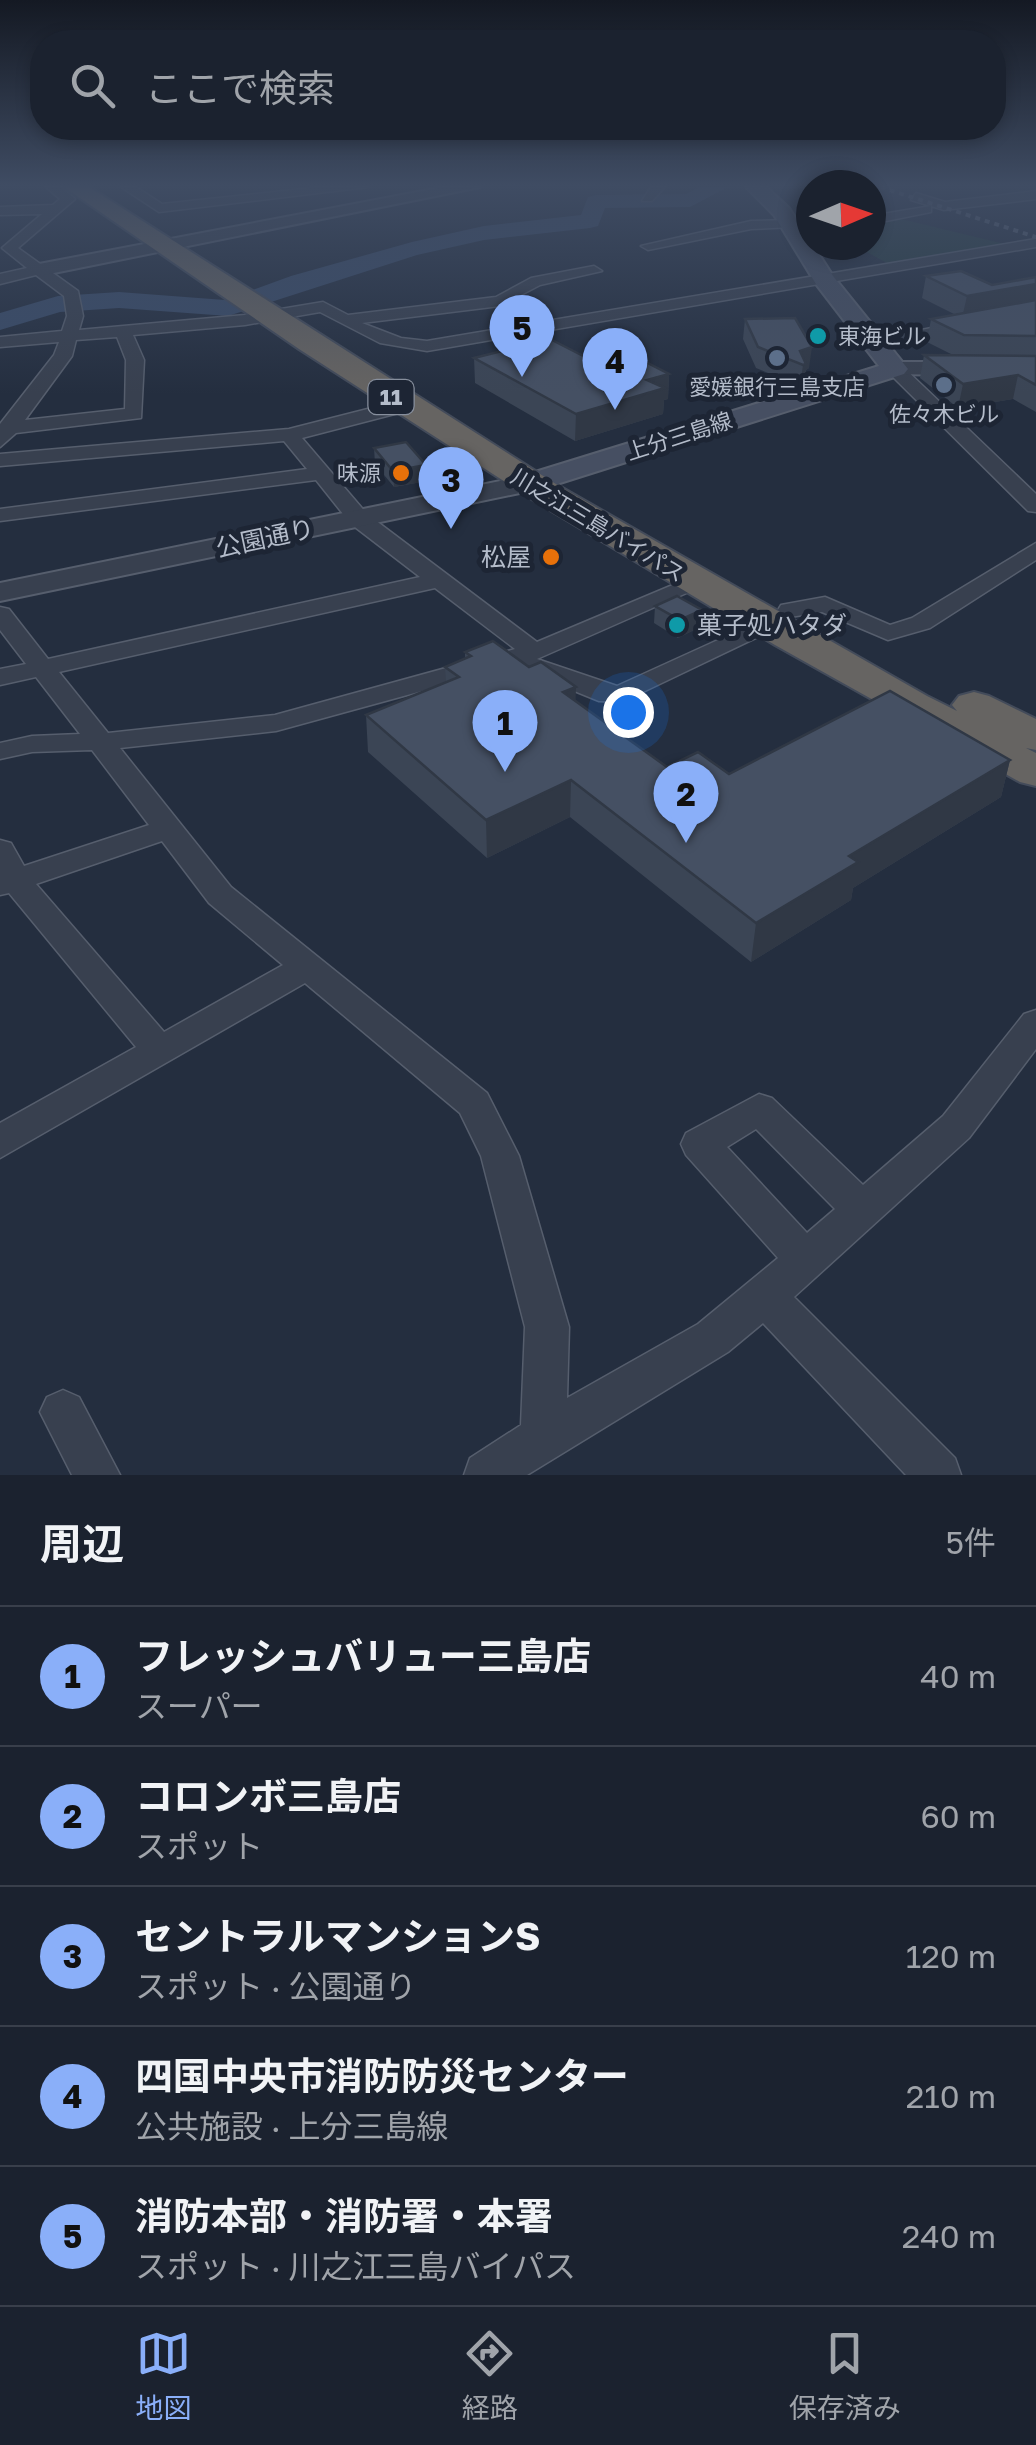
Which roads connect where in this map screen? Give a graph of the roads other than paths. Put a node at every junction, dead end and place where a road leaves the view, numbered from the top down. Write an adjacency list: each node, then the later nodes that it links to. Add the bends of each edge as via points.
1 (22, 256): 7 (street)
2 (109, 256): 7 (street)
3 (181, 256): 13 (highway, 川之江三島バイパス / 11)
4 (209, 256): 13 (highway, 川之江三島バイパス / 11)
5 (970, 256): 10 (street)
6 (814, 260): 10 (main road)
7 (40, 270): 9 (street); 17 (street, via 72,294)
8 (594, 271): 15 (street, via 536,280 500,300)
9 (0, 278)
10 (824, 279): 15 (street, via 427,346 407,346); 19 (main road)
11 (1036, 293): 12 (street)
12 (1036, 301)
13 (266, 303): 15 (street, via 323,307); 16 (street); 22 (highway, 川之江三島バイパス / 11); 27 (highway, 川之江三島バイパス / 11)
14 (1036, 312): 19 (street)
15 (344, 320)
16 (124, 333): 17 (street); 23 (street, via 135,360 134,414)
17 (71, 338): 18 (street); 23 (street)
18 (0, 342)
19 (871, 342): 20 (main road)
20 (895, 369): 21 (street); 27 (main road, 上分三島線); 28 (street)
21 (1036, 369)
22 (404, 406): 24 (street); 27 (highway, 川之江三島バイパス / 11)
23 (4, 435)
24 (289, 435): 25 (street); 26 (street)
25 (0, 460)
26 (318, 474): 29 (street); 30 (street)
27 (542, 480): 30 (street, 公園通り); 33 (highway, 川之江三島バイパス / 11); 36 (highway, 川之江三島バイパス / 11)
28 (1036, 506)
29 (0, 515)
30 (360, 519): 32 (street); 34 (street, 公園通り)
31 (1036, 550): 36 (street, via 921,623 888,633 825,604)
32 (438, 580): 37 (street); 38 (street)
33 (695, 584): 36 (highway, 川之江三島バイパス / 11); 37 (street)
34 (0, 592)
35 (0, 614): 38 (street)
36 (781, 618): 37 (street, via 622,694 608,695); 40 (highway, 川之江三島バイパス / 11); 43 (highway, 川之江三島バイパス / 11)
37 (521, 656): 41 (street, via 276,723)
38 (42, 668): 39 (street); 41 (street)
39 (0, 677)
40 (1036, 737)
41 (98, 742): 42 (street); 44 (street)
42 (0, 751)
43 (1036, 772)
44 (168, 829): 46 (street); 47 (street, via 220,895)
45 (0, 850): 46 (street)
46 (8, 883): 49 (street)
47 (306, 967): 49 (street); 55 (street, via 474,1103 500,1156 548,1328)
48 (1036, 1023): 51 (street, via 956,1126)
49 (160, 1052): 50 (street)
50 (0, 1142)
51 (864, 1212): 52 (street); 52 (street, via 759,1109 700,1144)
52 (806, 1261): 53 (street)
53 (765, 1296): 55 (street, via 712,1338); 58 (street)
54 (62, 1412): 56 (street)
55 (542, 1436): 57 (street)
56 (97, 1475)
57 (488, 1475)
58 (938, 1475)

